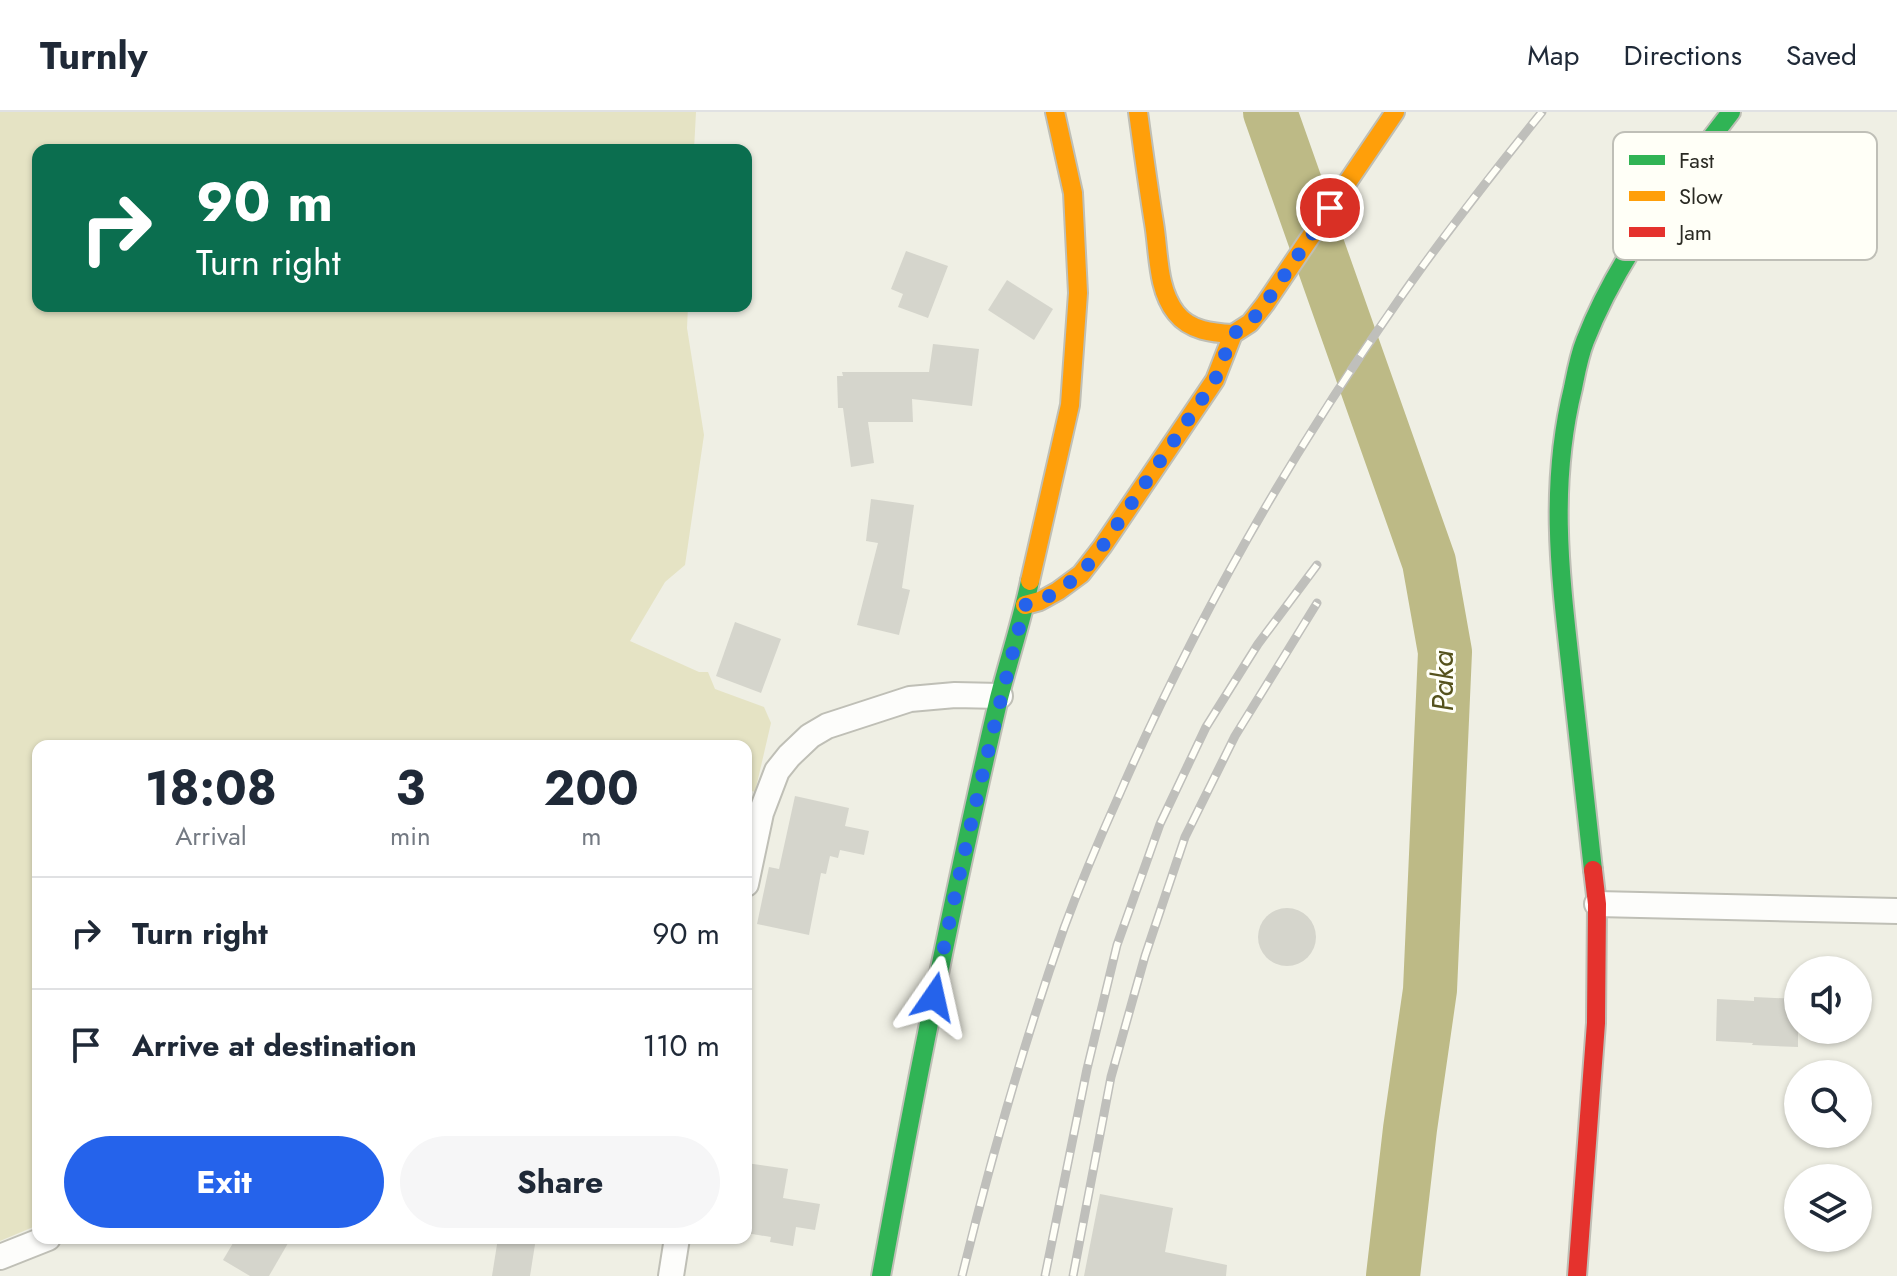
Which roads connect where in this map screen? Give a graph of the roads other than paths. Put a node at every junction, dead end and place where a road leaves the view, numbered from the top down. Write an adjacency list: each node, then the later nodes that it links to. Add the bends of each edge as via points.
1 (1055, 112): 8 (street, via 1073,193 1078,293 1070,405)
2 (1138, 112): 7 (street, via 1167,297 1177,315 1192,326)
3 (1395, 112): 7 (street, via 1265,304)
4 (1731, 112): 5 (street)
5 (1716, 132)
6 (1626, 260): 11 (street, via 1584,343 1559,465 1559,566)
7 (1233, 334): 8 (street, via 1215,380 1102,547 1081,574)
8 (1025, 605): 9 (street)
9 (1000, 696): 10 (street, via 910,699 810,736 777,771); 17 (street, via 952,909)
10 (752, 856)
11 (1597, 904): 12 (street); 18 (street, via 1596,1023)
12 (1897, 911)
13 (33, 1244): 15 (street)
14 (676, 1244): 16 (street)
15 (0, 1257)
16 (671, 1276)
17 (881, 1276)
18 (1577, 1276)

